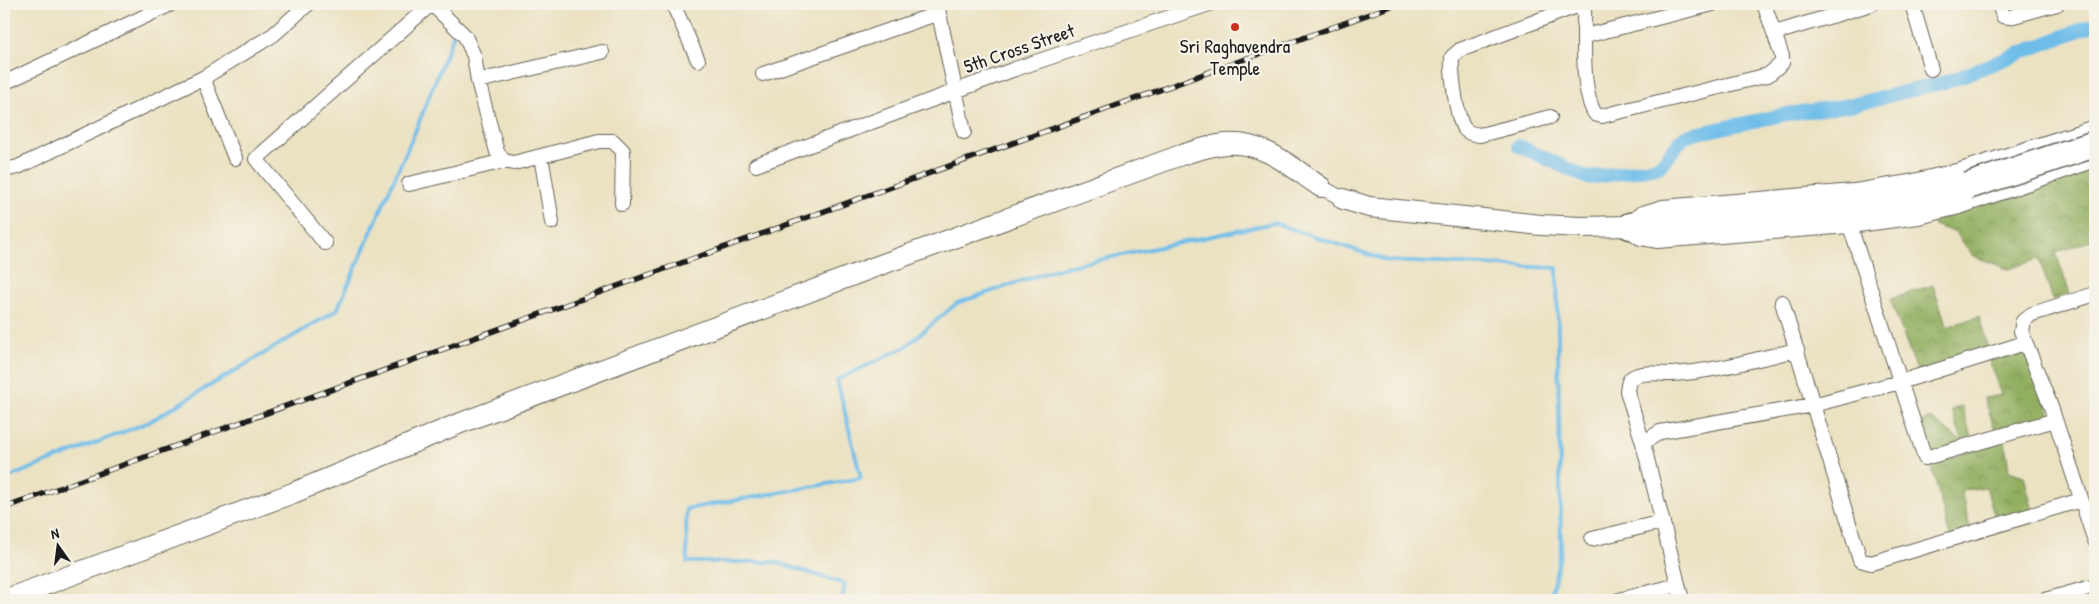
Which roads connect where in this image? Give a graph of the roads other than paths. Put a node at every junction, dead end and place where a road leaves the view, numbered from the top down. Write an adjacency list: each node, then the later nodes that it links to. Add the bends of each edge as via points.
1 (171, 4): 22 (street)
2 (308, 4): 20 (street, via 274,35)
3 (432, 4): 21 (street, via 465,36 474,56); 43 (street, via 256,159)
4 (673, 4): 17 (street)
5 (1583, 4): 15 (street); 24 (street, via 1460,50 1452,57 1451,69 1460,116 1463,128 1470,134 1480,135)
6 (1713, 4): 15 (street)
7 (1764, 4): 14 (street)
8 (1871, 4): 14 (street)
9 (1912, 4): 18 (street)
10 (1999, 4): 11 (street, via 2003,16 2010,17)
11 (2057, 4)
12 (1200, 5): 23 (street, 5th Cross Street)
13 (938, 8): 19 (street); 23 (street)
14 (1775, 33): 15 (street, via 1782,63 1768,75 1602,116 1595,114 1590,105)
15 (1585, 36)
16 (602, 52): 21 (street)
17 (698, 60)
18 (1931, 69)
19 (763, 74)
20 (203, 78): 30 (street); 34 (street, via 18,168)
21 (478, 81): 32 (street, via 498,152)
22 (4, 83)
23 (955, 90): 26 (street); 33 (street, 5th Cross Street)
24 (1550, 117)
25 (2095, 130): 28 (street)
26 (964, 132)
27 (2095, 144): 42 (highway, bridge, via 1923,198 1876,206)
28 (2020, 154): 35 (street); 42 (street, via 1914,184 1854,194 1663,210 1643,216)
29 (540, 156): 32 (street, via 514,163); 39 (street, via 599,141 612,141 623,152); 40 (street)
30 (236, 158)
31 (2095, 158): 35 (street)
32 (504, 161): 36 (street)
33 (756, 165)
34 (4, 170)
35 (2029, 180): 41 (street, via 1960,204 1918,214)
36 (409, 184)
37 (1322, 187): 38 (street); 58 (street, via 1265,150 1248,144 1224,144 1181,155 468,421 293,493)
38 (1343, 199): 42 (street, via 1369,207 1541,225)
39 (622, 204)
40 (552, 222)
41 (1849, 223): 42 (street, via 1657,238 1647,238); 48 (street)
42 (1630, 226)
43 (325, 243)
44 (2095, 294): 46 (street, via 2032,314 2023,321 2021,331)
45 (1782, 302): 47 (street)
46 (2025, 343): 48 (street); 50 (street)
47 (1797, 350): 49 (street); 51 (street, via 1713,369 1632,378 1627,391)
48 (1900, 382): 49 (street); 50 (street, via 1926,458)
49 (1813, 405): 51 (street, via 1660,432); 52 (street, via 1857,554 1865,563)
50 (2055, 420): 52 (street)
51 (1643, 444): 53 (street)
52 (2081, 500): 55 (street)
53 (1662, 522): 54 (street); 56 (street)
54 (1592, 539)
55 (2095, 541)
56 (1678, 586): 59 (street); 60 (street)
57 (2095, 586): 61 (street)
58 (4, 600)
59 (1619, 600)
60 (1682, 600)
61 (2045, 600)

